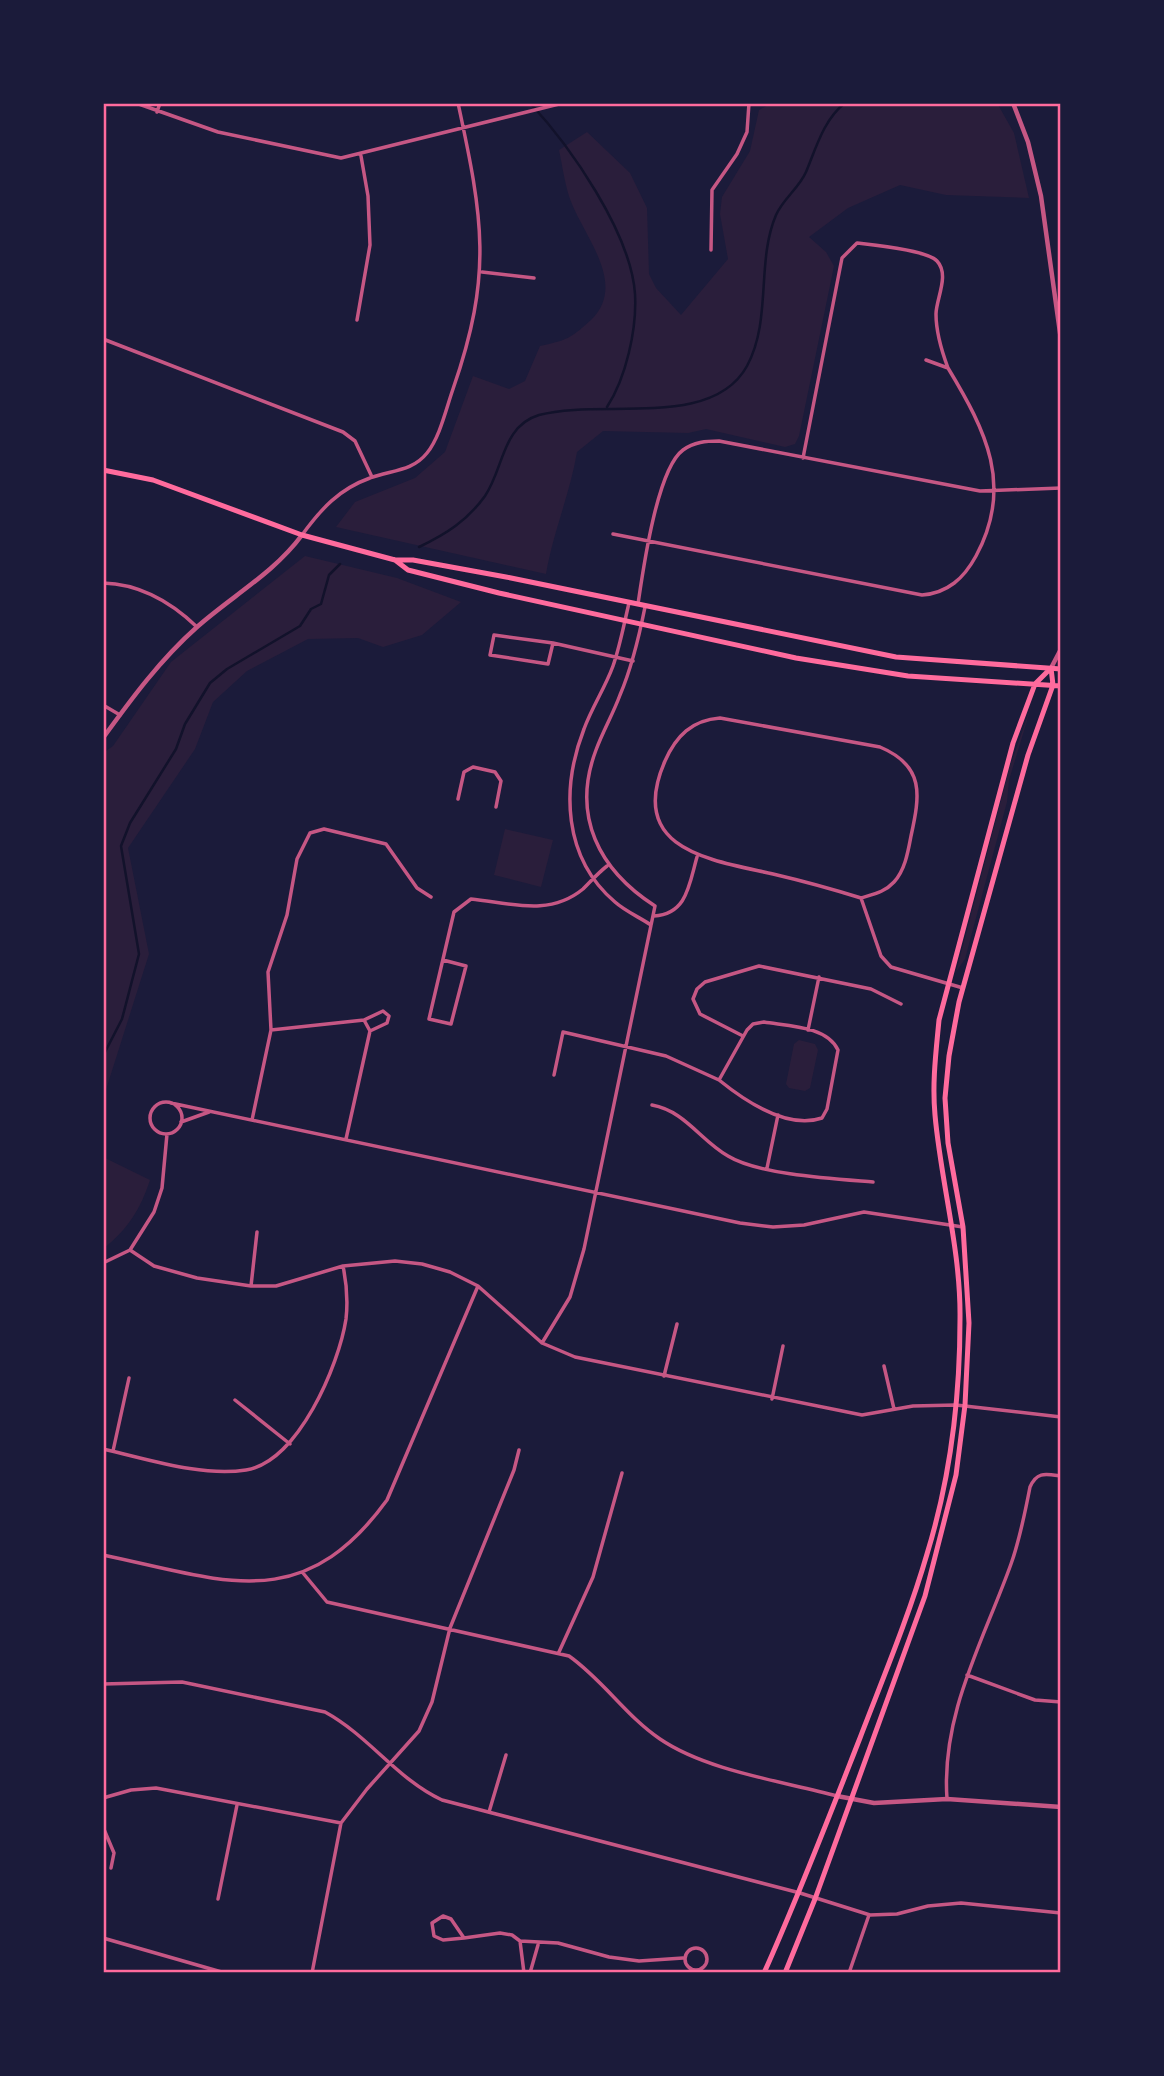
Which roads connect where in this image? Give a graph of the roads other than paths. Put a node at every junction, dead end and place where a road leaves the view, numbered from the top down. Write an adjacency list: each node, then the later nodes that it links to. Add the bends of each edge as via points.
1 (136, 103): 7 (street)
2 (160, 103): 7 (street)
3 (457, 103): 8 (street)
4 (562, 103): 8 (street)
5 (750, 103): 10 (street, via 747,132 712,190)
6 (1013, 103): 15 (street, via 1041,197)
7 (157, 112): 9 (street, via 291,149 341,158)
8 (463, 130): 9 (street); 11 (street, via 481,218)
9 (361, 155): 13 (street, via 370,245)
10 (711, 250)
11 (482, 272): 12 (street); 20 (street, via 468,345 428,453 411,467)
12 (534, 278)
13 (357, 320)
14 (103, 339): 20 (street, via 343,432 364,455)
15 (1061, 340)
16 (926, 360): 17 (street)
17 (948, 368): 18 (street, via 936,314 943,274 937,261 857,243 842,258); 22 (street, via 991,460)
18 (803, 459): 22 (street, via 944,486); 25 (street, via 719,441 683,449 666,479)
19 (103, 471): 24 (main road, via 153,480)
20 (372, 477): 24 (street, via 338,494)
21 (1061, 488): 22 (street)
22 (997, 490): 25 (street, via 991,523 972,563 951,587 934,594)
23 (613, 534): 25 (street)
24 (302, 535): 26 (main road); 33 (street, via 284,558)
25 (649, 541): 29 (street)
26 (395, 560): 28 (main road); 31 (main road, via 408,570)
27 (103, 583): 33 (street, via 153,594)
28 (629, 603): 29 (main road); 31 (street)
29 (637, 605): 30 (main road)
30 (645, 607): 32 (street); 38 (main road, via 896,657)
31 (625, 620): 32 (main road); 36 (street)
32 (642, 624): 37 (street); 40 (main road, via 862,670)
33 (197, 627): 44 (street, via 145,679)
34 (553, 643): 34 (street, via 548,664 490,655 494,635); 36 (street)
35 (1061, 649): 38 (street)
36 (615, 659): 37 (street); 50 (street, via 584,729 570,784 571,831)
37 (633, 661): 49 (street, via 590,770 590,829)
38 (1051, 668): 39 (main road); 40 (main road); 41 (main road)
39 (1061, 669)
40 (1035, 684): 41 (main road); 57 (main road, via 1013,743)
41 (1053, 685): 42 (main road); 58 (main road, via 1028,755)
42 (1061, 686)
43 (103, 705): 44 (street)
44 (120, 715): 45 (street)
45 (103, 738)
46 (458, 799): 47 (street, via 464,772 473,767 484,769 495,772 501,781)
47 (496, 807)
48 (697, 857): 52 (street); 52 (street, via 679,846 663,827 655,800 658,775 667,755 691,725 720,718 880,747 908,765 919,791 918,806 901,872 885,890); 53 (street, via 685,900 668,915)
49 (607, 866): 50 (street); 53 (street, via 655,906)
50 (593, 878): 54 (street, via 615,902); 55 (street, via 582,890 556,903 532,908 471,900 454,912)
51 (431, 897): 61 (street, via 417,888 386,844 324,829 310,833 300,851 287,915 268,972)
52 (861, 898): 57 (street, via 881,956 891,967)
53 (653, 916): 54 (street)
54 (651, 925): 65 (street)
55 (443, 960): 55 (street, via 429,1019 451,1024 466,966)
56 (819, 977): 59 (street, via 871,989); 62 (street); 64 (street, via 759,965 705,982 697,989 695,1007)
57 (948, 984): 58 (street); 79 (main road, via 939,1020 934,1089)
58 (963, 988): 80 (main road, via 949,1051 946,1098 948,1143)
59 (901, 1004)
60 (364, 1020): 61 (street); 63 (street); 63 (street, via 383,1011 389,1016 387,1023)
61 (271, 1030): 72 (street)
62 (808, 1030): 64 (street, via 764,1022 753,1024); 71 (street, via 828,1036 838,1050 827,1110 813,1121)
63 (370, 1031): 75 (street)
64 (743, 1036): 67 (street)
65 (625, 1045): 66 (street, via 563,1032); 67 (street, via 675,1059); 78 (street)
66 (554, 1075)
67 (719, 1080): 71 (street, via 737,1095)
68 (171, 1103): 70 (street); 73 (street); 74 (street, via 157,1104 150,1115 155,1129)
69 (652, 1105): 76 (street, via 675,1113 726,1156)
70 (211, 1111): 72 (street); 73 (street)
71 (778, 1115): 76 (street)
72 (251, 1120): 75 (street)
73 (181, 1122): 74 (street)
74 (167, 1134): 82 (street, via 162,1188 154,1212)
75 (346, 1139): 78 (street)
76 (767, 1168): 77 (street, via 820,1179)
77 (873, 1182)
78 (594, 1192): 79 (street, via 773,1227 864,1212); 88 (street, via 570,1297)
79 (952, 1226): 80 (street); 95 (main road, via 961,1318)
80 (963, 1227): 96 (main road, via 969,1323)
81 (257, 1232): 85 (street)
82 (130, 1250): 83 (street); 85 (street, via 154,1266 208,1281)
83 (103, 1263)
84 (343, 1266): 85 (street, via 276,1286); 86 (street, via 395,1261 422,1264); 99 (street, via 348,1292 336,1354 313,1407)
85 (251, 1286)
86 (478, 1286): 88 (street); 106 (street, via 387,1500 342,1549)
87 (677, 1324): 91 (street)
88 (542, 1343): 91 (street, via 575,1357)
89 (783, 1346): 93 (street)
90 (884, 1366): 97 (street)
91 (664, 1377): 93 (street)
92 (128, 1378): 102 (street)
93 (772, 1399): 97 (street, via 862,1415)
94 (235, 1400): 99 (street)
95 (956, 1405): 96 (street); 97 (street); 114 (main road, via 926,1558)
96 (965, 1405): 98 (street); 116 (main road, via 956,1475 934,1567)
97 (894, 1409)
98 (1061, 1417)
99 (290, 1444): 102 (street, via 248,1470 211,1471)
100 (103, 1449): 102 (street)
101 (519, 1450): 107 (street)
102 (113, 1451)
103 (622, 1473): 108 (street, via 593,1577)
104 (1061, 1476): 109 (street, via 1036,1476 1030,1487 1010,1565)
105 (103, 1555): 106 (street, via 235,1583 262,1583)
106 (303, 1573): 107 (street, via 327,1602)
107 (450, 1628): 108 (street); 113 (street, via 432,1702 419,1731)
108 (559, 1652): 114 (street, via 586,1668 644,1728 674,1748)
109 (967, 1675): 111 (street, via 1035,1700); 117 (street, via 953,1718)
110 (103, 1684): 113 (street, via 182,1682 325,1712)
111 (1061, 1702)
112 (506, 1755): 120 (street)
113 (391, 1762): 120 (street, via 430,1795); 121 (street)
114 (837, 1796): 116 (street); 124 (main road)
115 (103, 1798): 118 (street, via 156,1788)
116 (850, 1799): 117 (street, via 874,1804); 126 (main road)
117 (947, 1799): 119 (street)
118 (237, 1805): 121 (street); 125 (street)
119 (1061, 1807)
120 (489, 1812): 124 (street)
121 (341, 1823): 135 (street)
122 (103, 1827): 123 (street, via 114,1853)
123 (111, 1868)
124 (800, 1893): 126 (street); 138 (main road)
125 (218, 1899)
126 (815, 1899): 128 (street); 139 (main road)
127 (1061, 1913): 128 (street, via 961,1903)
128 (870, 1915): 140 (street)
129 (103, 1938): 134 (street)
130 (464, 1938): 130 (street, via 451,1919 439,1917 432,1923 438,1940); 131 (street, via 500,1933)
131 (520, 1941): 132 (street); 136 (street)
132 (538, 1944): 133 (street, via 558,1942 639,1961); 137 (street)
133 (683, 1958): 133 (street, via 698,1948 707,1961 697,1970)
134 (225, 1973)
135 (312, 1973)
136 (524, 1973)
137 (530, 1973)
138 (764, 1973)
139 (785, 1973)
140 (849, 1973)

